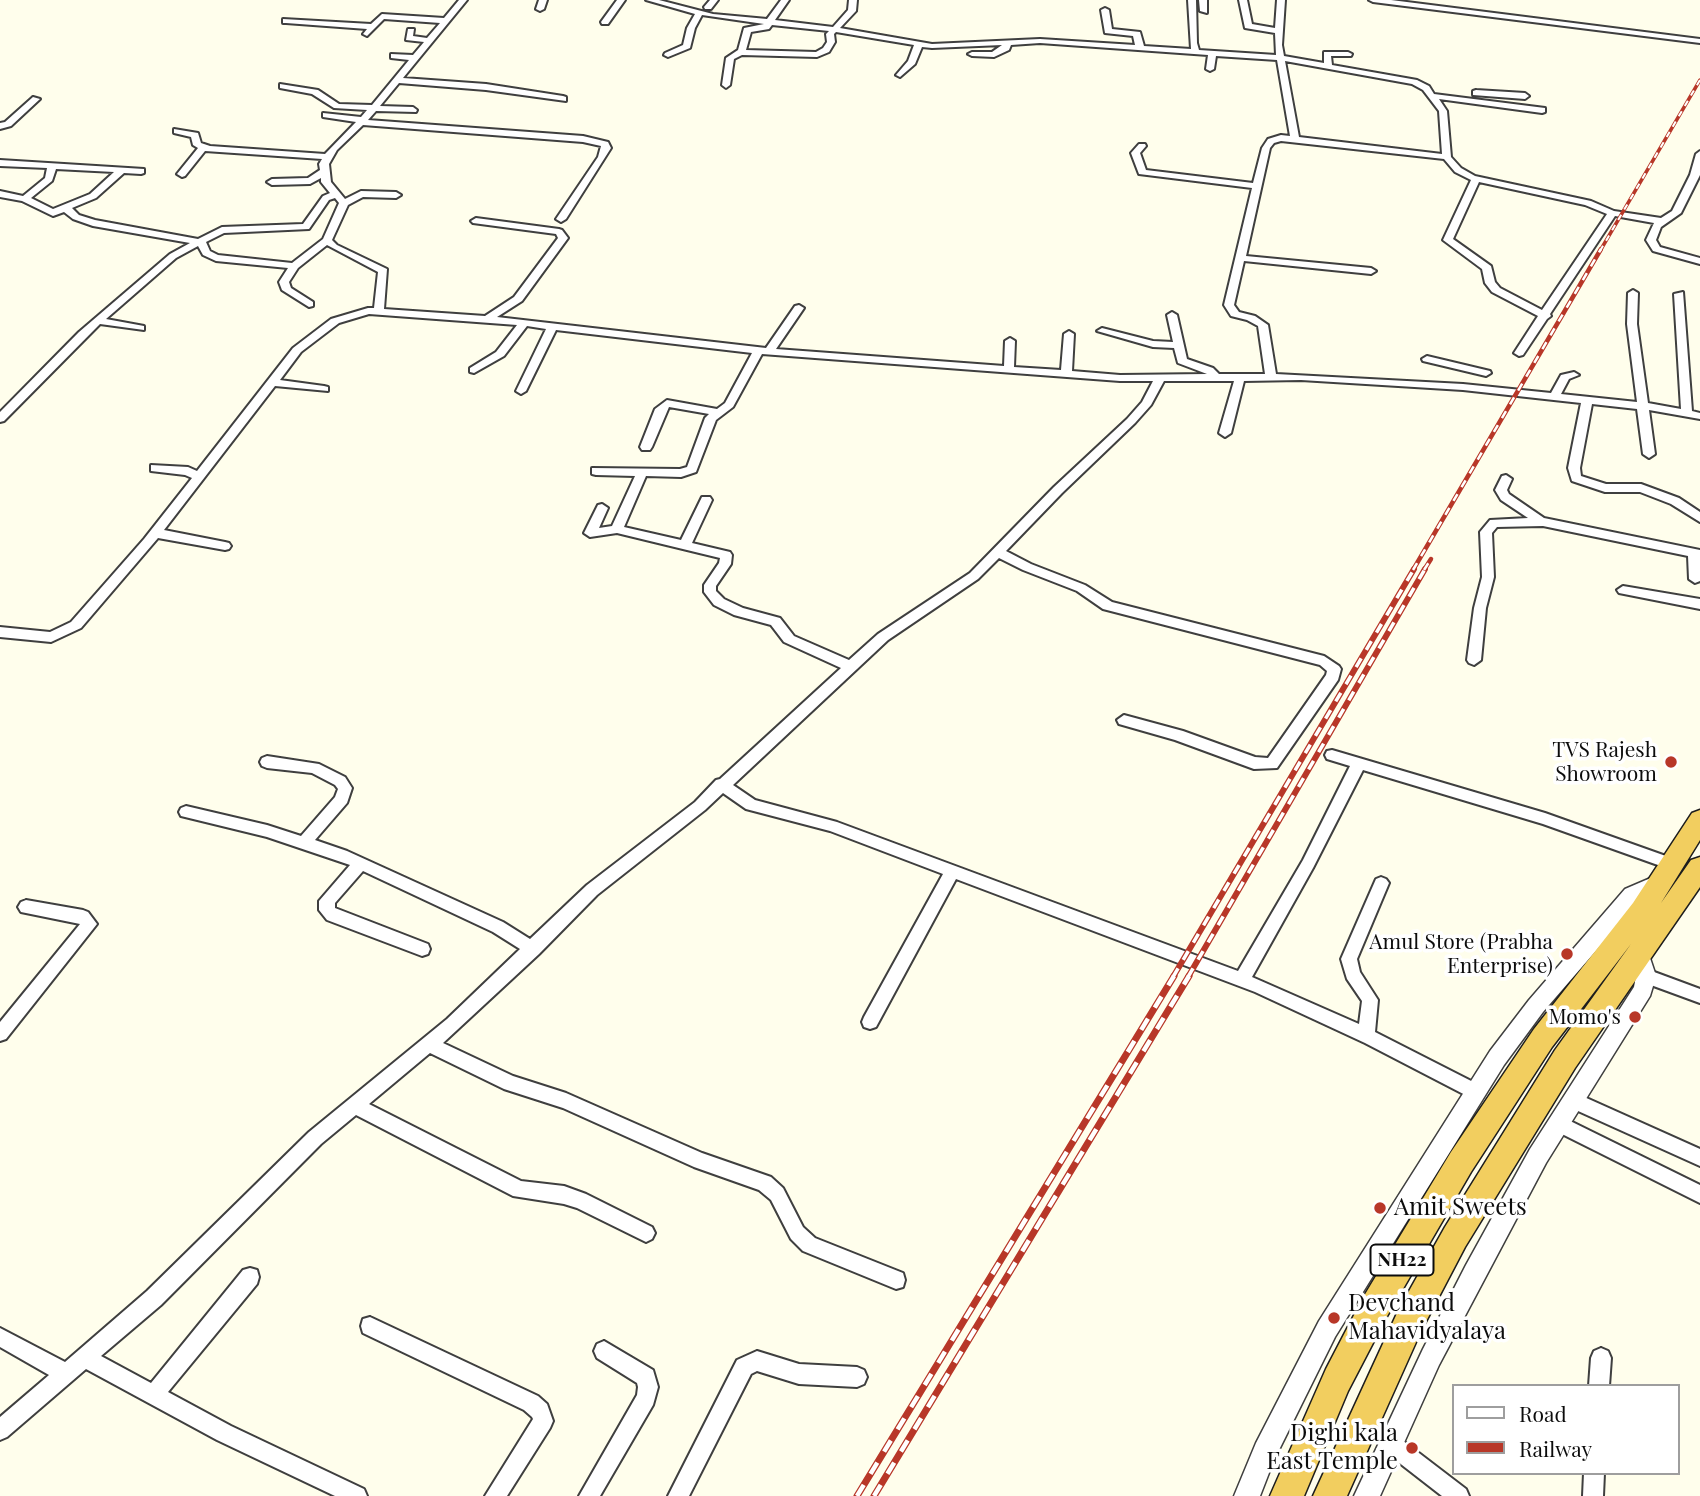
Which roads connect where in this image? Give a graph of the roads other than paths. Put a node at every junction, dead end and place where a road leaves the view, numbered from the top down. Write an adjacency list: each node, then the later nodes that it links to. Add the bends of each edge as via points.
1 (463, 0): 17 (street)
2 (543, 0): 12 (street)
3 (621, 0): 19 (street)
4 (650, 0): 15 (street)
5 (785, 0): 18 (street)
6 (853, 0): 20 (street, via 852,11)
7 (1192, 0): 31 (street)
8 (1203, 0): 14 (street)
9 (1243, 0): 22 (street, via 1248,26)
10 (1281, 0): 22 (street)
11 (1373, 0): 26 (street)
12 (540, 9)
13 (1105, 10): 29 (street, via 1106,29 1112,36 1137,34)
14 (1204, 11)
15 (699, 13): 18 (street); 35 (street, via 687,46)
16 (286, 21): 17 (street, via 370,30 379,18 387,16)
17 (446, 21): 24 (street)
18 (768, 21): 20 (street); 30 (street, via 764,28 747,30)
19 (605, 22)
20 (834, 29): 27 (street); 30 (street, via 831,42 817,55)
21 (411, 31): 24 (street, via 409,38)
22 (1278, 31): 38 (street)
23 (952, 37): 28 (street)
24 (430, 41): 37 (street)
25 (1007, 41): 28 (street); 29 (street); 32 (street, via 1006,48 994,55)
26 (1700, 41)
27 (919, 44): 28 (street); 41 (street)
28 (945, 47)
29 (1140, 48): 31 (street)
30 (740, 52): 43 (street, via 730,58)
31 (1196, 52): 33 (street)
32 (972, 54)
33 (1212, 54): 38 (street); 40 (street)
34 (1349, 54): 39 (street, via 1328,54)
35 (668, 55)
36 (394, 56): 37 (street)
37 (416, 58): 42 (street)
38 (1280, 58): 39 (street); 59 (street)
39 (1328, 67): 45 (street)
40 (1210, 69)
41 (900, 75)
42 (398, 80): 49 (street); 50 (street)
43 (726, 85)
44 (283, 86): 50 (street, via 315,92 332,105)
45 (1426, 88): 46 (street); 47 (street)
46 (1434, 96): 52 (street); 64 (street, via 1445,120)
47 (1525, 96)
48 (36, 99): 55 (street)
49 (563, 99)
50 (375, 107): 51 (street); 56 (street)
51 (413, 110)
52 (1542, 110)
53 (0, 115): 55 (street)
54 (326, 116): 56 (street)
55 (16, 117): 57 (street)
56 (361, 121): 63 (street); 81 (street, via 605,144 603,157)
57 (0, 126)
58 (177, 131): 61 (street, via 195,135 197,145)
59 (1295, 138): 64 (street); 73 (street, via 1271,141)
60 (1142, 146): 73 (street, via 1135,153 1142,172)
61 (203, 148): 63 (street); 70 (street)
62 (1700, 154): 83 (street, via 1676,213)
63 (327, 157): 69 (street)
64 (1447, 157): 71 (street, via 1458,170)
65 (0, 163): 66 (street)
66 (52, 166): 67 (street); 77 (street, via 49,179)
67 (122, 170): 68 (street); 79 (street, via 93,196)
68 (141, 172)
69 (324, 172): 72 (street, via 310,181); 75 (street)
70 (182, 174)
71 (1476, 179): 80 (street, via 1588,203); 96 (street, via 1448,240 1490,271 1490,284 1496,290)
72 (272, 181)
73 (1257, 186): 86 (street)
74 (0, 194): 77 (street)
75 (336, 194): 78 (street); 85 (street, via 326,198 306,227 222,230)
76 (396, 195): 78 (street, via 360,194)
77 (24, 199): 79 (street, via 50,212)
78 (344, 203): 84 (street)
79 (65, 207): 85 (street, via 93,223)
80 (1612, 213): 83 (street); 96 (street)
81 (561, 219)
82 (476, 221): 97 (street, via 559,232 563,238 518,299)
83 (1661, 221): 87 (street, via 1651,240 1656,249)
84 (327, 240): 88 (street); 94 (street, via 383,271)
85 (202, 243): 88 (street, via 206,253 216,257); 98 (street, via 165,262)
86 (1240, 258): 89 (street); 116 (street, via 1230,310 1263,325)
87 (1700, 261)
88 (294, 266): 92 (street, via 284,286)
89 (1371, 271)
90 (1633, 293): 125 (street, via 1632,324)
91 (1679, 294): 127 (street)
92 (309, 304)
93 (799, 308): 106 (street)
94 (379, 310): 97 (street); 119 (street, via 346,316 322,329 297,350)
95 (1172, 315): 105 (street)
96 (1546, 316): 107 (street)
97 (487, 319): 99 (street)
98 (98, 320): 101 (street); 129 (street)
99 (524, 323): 100 (street); 110 (street, via 500,354)
100 (553, 326): 106 (street); 122 (street)
101 (140, 328)
102 (1102, 331): 105 (street, via 1153,344)
103 (1069, 334): 113 (street)
104 (1010, 341): 111 (street)
105 (1178, 345): 117 (street, via 1182,361 1209,370)
106 (764, 352): 111 (street); 126 (street, via 729,405)
107 (1519, 353)
108 (1427, 359): 109 (street)
109 (1464, 368): 112 (street); 120 (street)
110 (474, 370)
111 (1009, 370): 113 (street)
112 (1486, 373)
113 (1066, 374): 118 (street)
114 (1574, 375): 123 (street, via 1563,380)
115 (1240, 377): 116 (street); 117 (street); 130 (street)
116 (1271, 377): 120 (street)
117 (1216, 378): 118 (street)
118 (1159, 380): 146 (street, via 1131,421)
119 (273, 382): 121 (street); 136 (street)
120 (1463, 387): 123 (street)
121 (324, 388)
122 (521, 391)
123 (1553, 398): 124 (street)
124 (1587, 402): 125 (street); 140 (street, via 1576,478 1597,486 1641,488)
125 (1644, 406): 127 (street); 132 (street)
126 (716, 412): 131 (street, via 667,403); 135 (street, via 692,468 681,473)
127 (1687, 414): 128 (street)
128 (1700, 416)
129 (0, 419)
130 (1225, 433)
131 (646, 447)
132 (1649, 454)
133 (155, 468): 136 (street, via 188,471)
134 (596, 471): 135 (street)
135 (642, 472): 142 (street)
136 (199, 477): 143 (street)
137 (1506, 479): 141 (street, via 1505,497)
138 (706, 500): 144 (street)
139 (602, 508): 142 (street, via 590,533)
140 (1700, 517)
141 (1543, 523): 147 (street); 152 (street, via 1503,521 1486,532 1488,578)
142 (617, 529): 144 (street)
143 (155, 533): 145 (street); 151 (street, via 68,631 51,637)
144 (684, 545): 153 (street, via 726,555 710,585 719,602 775,621 789,639)
145 (225, 546)
146 (998, 552): 153 (street, via 956,590 883,637); 154 (street, via 1082,588 1108,606 1324,662 1334,669 1272,764 1254,763)
147 (1697, 554): 148 (street)
148 (1695, 579)
149 (1623, 590): 150 (street)
150 (1700, 604)
151 (0, 632)
152 (1474, 660)
153 (850, 666): 158 (street)
154 (1124, 720)
155 (1332, 755): 157 (street)
156 (267, 762): 161 (street, via 314,768 345,788 342,799)
157 (1359, 762): 165 (street, via 1545,819); 171 (street)
158 (721, 784): 164 (street, via 751,805 832,826); 169 (street, via 677,825 592,890)
159 (186, 812): 161 (street)
160 (1700, 820): 165 (highway, NH22)
161 (303, 844): 162 (street)
162 (360, 864): 168 (street, via 327,901 327,910); 169 (street, via 498,927)
163 (1700, 867): 170 (highway, NH22)
164 (953, 872): 171 (street); 173 (street)
165 (1666, 873): 177 (street, via 1632,895 1612,917 1535,1006); 203 (highway, NH22, via 1623,939 1543,1038 1461,1163 1375,1307 1337,1380)
166 (1381, 883): 175 (street, via 1349,959 1370,1000)
167 (26, 907): 174 (street, via 83,917 89,925)
168 (422, 949)
169 (533, 949): 176 (street)
170 (1643, 966): 172 (street); 178 (street, via 1643,990); 204 (highway, NH22, via 1564,1059 1455,1237 1410,1320)
171 (1241, 981): 175 (street)
172 (1700, 996)
173 (870, 1022)
174 (0, 1034)
175 (1366, 1035): 177 (street)
176 (428, 1044): 179 (street); 185 (street, via 700,1161 765,1182 809,1245)
177 (1475, 1092): 202 (street, via 1327,1329)
178 (1573, 1100): 180 (street); 181 (street)
179 (354, 1105): 183 (street, via 519,1190 564,1195); 189 (street)
180 (1558, 1124): 182 (street); 196 (street, via 1430,1357)
181 (1700, 1157)
182 (1700, 1194)
183 (646, 1233)
184 (250, 1277): 194 (street)
185 (897, 1280)
186 (370, 1326): 199 (street, via 540,1411 543,1421)
187 (0, 1337): 191 (street)
188 (604, 1351): 200 (street, via 646,1377 649,1387)
189 (85, 1358): 191 (street); 194 (street)
190 (1601, 1359): 193 (street)
191 (67, 1374): 195 (street)
192 (857, 1377): 201 (street, via 799,1374 757,1361 744,1367)
193 (1599, 1384)
194 (153, 1395): 198 (street)
195 (0, 1430)
196 (1391, 1444): 205 (street); 206 (street)
197 (1594, 1475): 207 (street)
198 (357, 1496)
199 (495, 1496)
200 (589, 1496)
201 (678, 1496)
202 (1247, 1496)
203 (1287, 1496)
204 (1330, 1496)
205 (1367, 1496)
206 (1459, 1496)
207 (1593, 1496)

